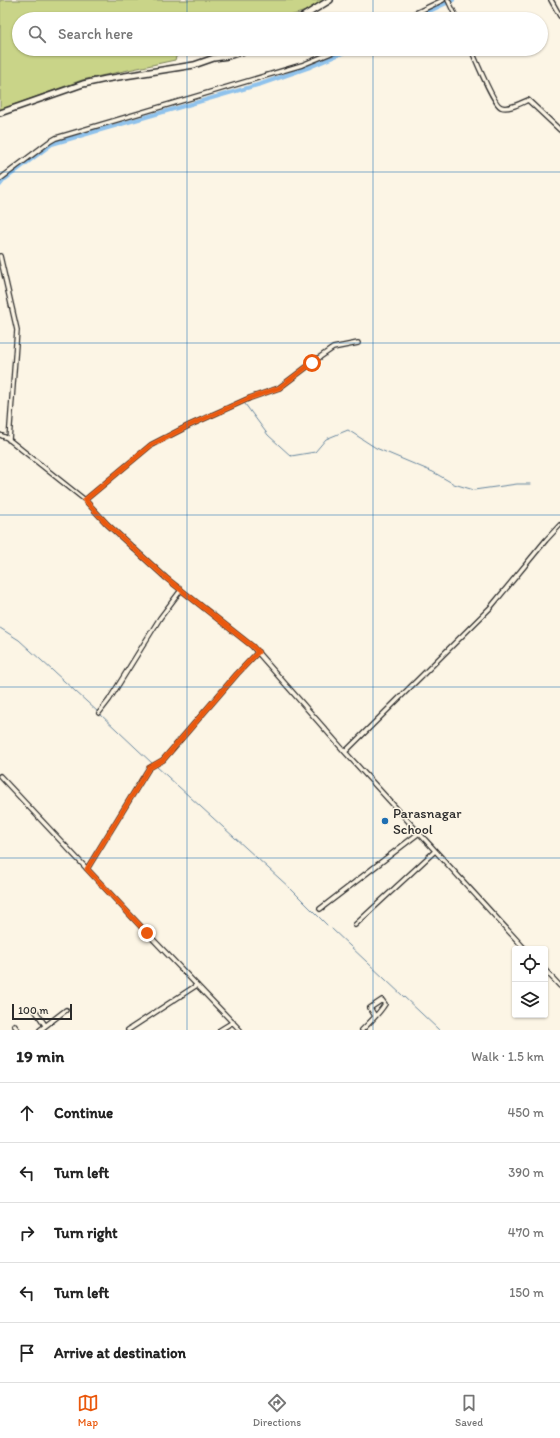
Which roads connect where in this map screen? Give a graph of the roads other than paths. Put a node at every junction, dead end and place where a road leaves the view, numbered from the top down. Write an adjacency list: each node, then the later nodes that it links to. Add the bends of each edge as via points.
1 (330, 0): 5 (main road)
2 (443, 0): 6 (street)
3 (448, 0): 7 (street)
4 (550, 0): 8 (street)
5 (310, 12)
6 (418, 12)
7 (454, 12)
8 (560, 16)
9 (228, 56): 12 (main road, via 194,65 83,84)
10 (324, 56): 14 (street, via 302,65 56,138)
11 (473, 56): 13 (street, via 498,106 508,108 528,100)
12 (0, 113)
13 (560, 130)
14 (0, 179)
15 (0, 256): 18 (street, via 17,330)
16 (358, 343): 19 (street, via 333,348 279,388 250,398 151,445)
17 (0, 435): 18 (street)
18 (9, 440): 19 (street)
19 (85, 500): 21 (street, via 107,524)
20 (560, 525): 24 (street, via 490,608)
21 (180, 590): 22 (street); 23 (street)
22 (258, 652): 24 (street); 28 (street, via 163,760 149,768)
23 (99, 713)
24 (345, 752): 26 (street)
25 (0, 776): 28 (street)
26 (419, 833): 27 (street); 29 (street)
27 (435, 851): 30 (street); 31 (street)
28 (87, 869): 33 (street)
29 (320, 909)
30 (355, 925)
31 (522, 946)
32 (548, 973): 34 (street)
33 (197, 985): 38 (street); 43 (street)
34 (560, 986)
35 (35, 1010): 40 (street)
36 (66, 1010): 40 (street)
37 (375, 1016): 37 (street, via 370,1008 382,1000 385,1004); 46 (street)
38 (233, 1022): 44 (street); 45 (street)
39 (14, 1025): 41 (street)
40 (45, 1025): 42 (street)
41 (18, 1030)
42 (40, 1030)
43 (128, 1030)
44 (220, 1030)
45 (240, 1030)
46 (362, 1030)

